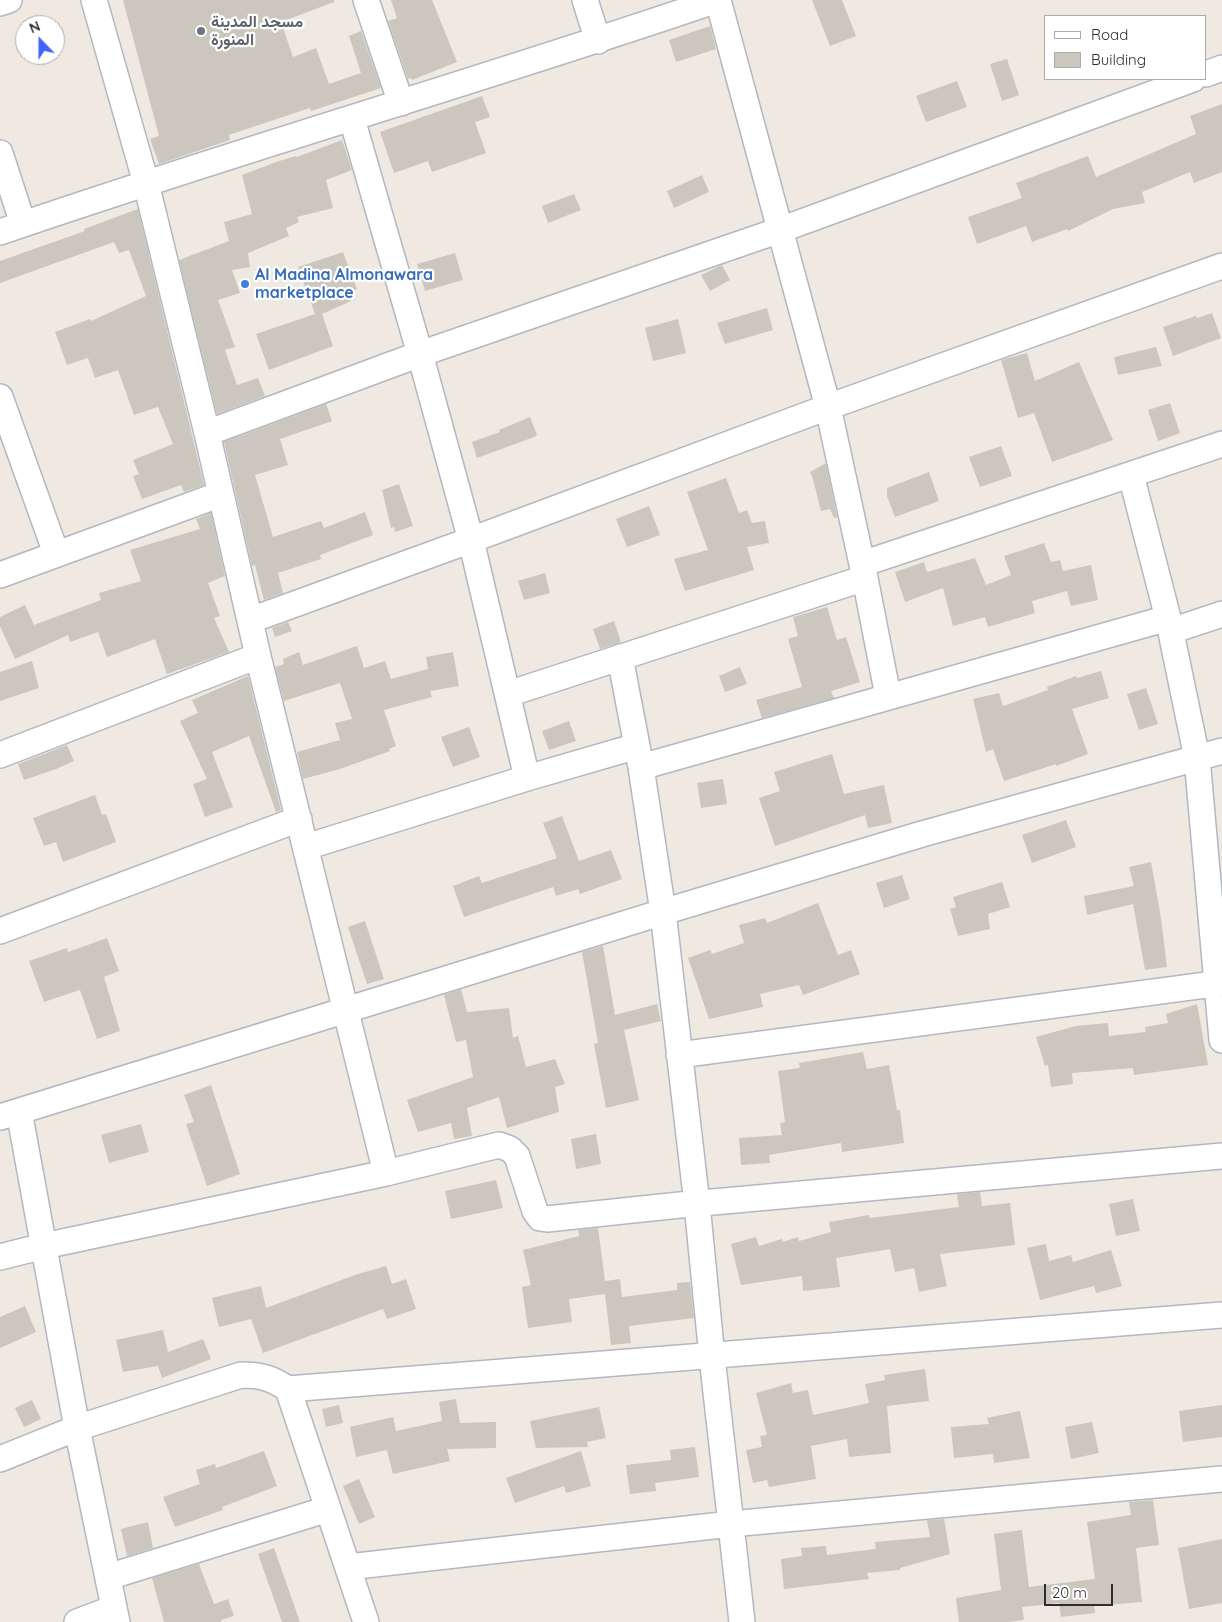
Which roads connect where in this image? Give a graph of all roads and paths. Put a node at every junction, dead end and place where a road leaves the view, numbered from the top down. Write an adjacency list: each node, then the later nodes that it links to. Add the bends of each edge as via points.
1 (9, 0): 6 (street)
2 (94, 0): 14 (street)
3 (366, 0): 11 (street)
4 (585, 0): 7 (street)
5 (718, 0): 7 (street); 16 (street)
6 (0, 3)
7 (598, 41): 11 (street)
8 (1222, 68): 9 (street)
9 (1207, 74)
10 (1190, 80): 16 (street)
11 (401, 103): 12 (street)
12 (352, 119): 14 (street); 18 (street)
13 (0, 153): 15 (street)
14 (146, 184): 15 (street); 21 (street)
15 (11, 228)
16 (780, 230): 18 (street); 20 (street)
17 (1222, 266): 20 (street)
18 (420, 354): 21 (street); 25 (street)
19 (0, 397): 26 (street)
20 (828, 407): 25 (street); 27 (street)
21 (207, 433): 24 (street)
22 (1222, 444): 23 (street)
23 (1131, 475): 27 (street); 31 (street)
24 (221, 494): 26 (street); 30 (street)
25 (471, 540): 30 (street); 34 (street)
26 (56, 553): 28 (street)
27 (863, 571): 33 (street); 35 (street)
28 (0, 575)
29 (1222, 614): 31 (street)
30 (251, 620): 32 (street)
31 (1170, 625): 35 (street); 39 (street)
32 (258, 656): 37 (street); 41 (street)
33 (620, 657): 34 (street); 38 (street)
34 (508, 694): 40 (street)
35 (888, 696): 38 (street)
36 (1222, 751): 39 (street)
37 (0, 755)
38 (639, 757): 40 (street); 43 (street)
39 (1197, 758): 43 (street, via 931,832); 45 (street)
40 (527, 778): 42 (street)
41 (299, 819): 42 (street); 44 (street)
42 (306, 847): 46 (street)
43 (663, 912): 46 (street); 48 (street)
44 (0, 931)
45 (1220, 983): 47 (street); 48 (street)
46 (346, 1011): 49 (street); 51 (street)
47 (1222, 1040)
48 (680, 1055): 52 (street)
49 (10, 1114): 53 (street)
50 (1222, 1156): 52 (street)
51 (386, 1173): 52 (street, via 499,1146 510,1148 517,1156 534,1211 540,1218); 53 (street)
52 (697, 1204): 56 (street)
53 (44, 1246): 54 (street); 58 (street)
54 (0, 1257)
55 (1222, 1315): 56 (street)
56 (712, 1357): 57 (street); 62 (street)
57 (288, 1389): 58 (street, via 272,1379 241,1374); 61 (street)
58 (77, 1428): 59 (street); 64 (street)
59 (0, 1460)
60 (1222, 1479): 62 (street)
61 (328, 1509): 63 (street); 64 (street)
62 (731, 1524): 63 (street); 68 (street)
63 (348, 1567): 67 (street)
64 (108, 1576): 65 (street)
65 (115, 1615): 66 (street)
66 (77, 1622)
67 (366, 1622)
68 (742, 1622)

